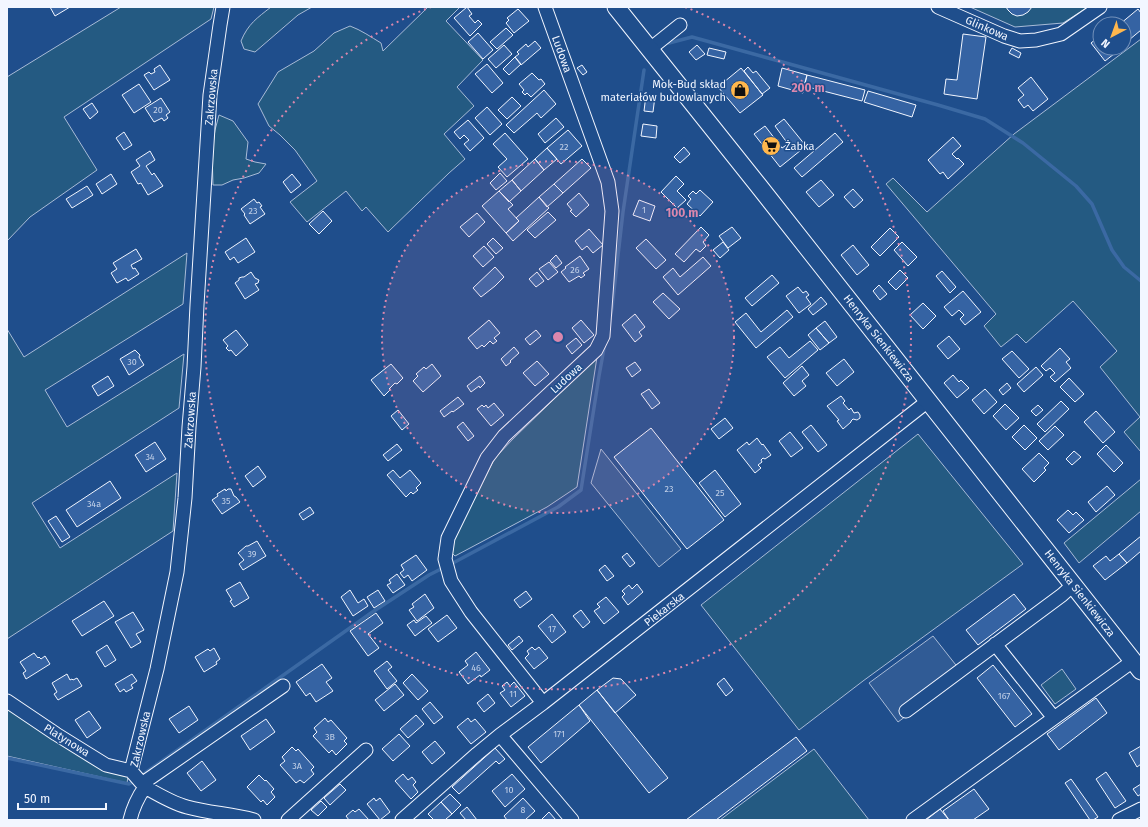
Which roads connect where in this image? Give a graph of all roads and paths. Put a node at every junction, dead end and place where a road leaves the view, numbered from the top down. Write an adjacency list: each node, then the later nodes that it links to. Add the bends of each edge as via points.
1 (223, 7): 19 (street, Zakrzowska, via 210,95 185,498 177,572 157,669)
2 (545, 7): 14 (street, Ludowa, via 608,182 612,211 603,336 596,350 504,436 487,458 448,538 445,559 451,581 471,612)
3 (616, 7): 7 (main road, Henryka Sienkiewicza)
4 (938, 7): 5 (street, Glinkowa, via 1020,41 1061,34)
5 (1100, 7)
6 (680, 25): 7 (street)
7 (650, 49): 8 (main road, Henryka Sienkiewicza)
8 (928, 401): 9 (main road, Henryka Sienkiewicza); 14 (street, Piekarska)
9 (1073, 585): 10 (street); 11 (main road, Henryka Sienkiewicza)
10 (995, 644): 15 (street); 16 (street)
11 (1137, 666): 16 (street)
12 (283, 686): 20 (street)
13 (7, 701): 19 (street, Platynowa, via 106,765)
14 (543, 703): 17 (street, Piekarska)
15 (906, 711)
16 (1054, 718): 27 (street)
17 (500, 735): 25 (street, Piekarska); 26 (street)
18 (366, 750): 24 (street)
19 (131, 771): 20 (street, Zakrzowska)
20 (144, 785): 22 (street); 23 (street, Zakrzowska, via 166,799 188,807)
21 (1141, 809): 28 (street)
22 (130, 820)
23 (254, 820)
24 (288, 820)
25 (402, 820)
26 (572, 820)
27 (913, 820)
28 (1119, 820)

